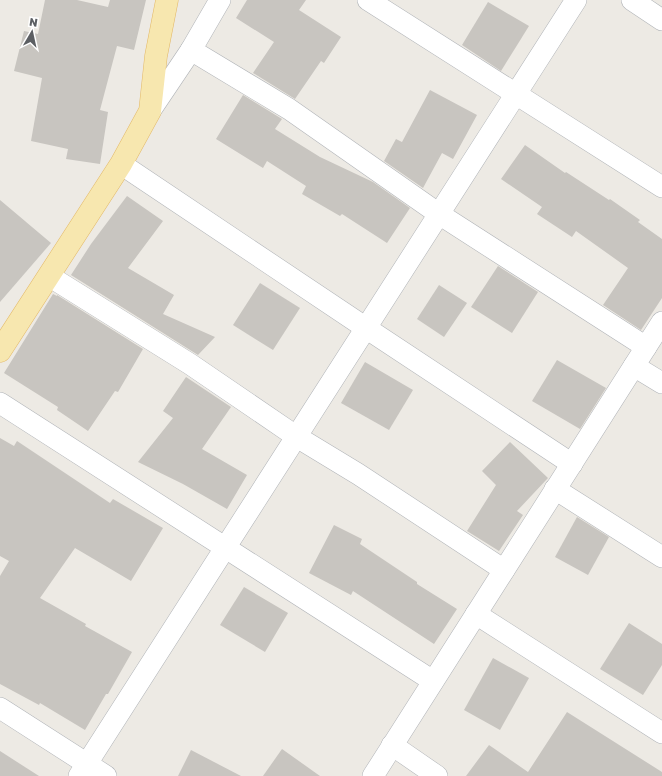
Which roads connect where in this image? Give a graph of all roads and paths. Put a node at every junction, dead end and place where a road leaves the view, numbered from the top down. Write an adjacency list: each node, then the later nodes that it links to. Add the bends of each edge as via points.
1 (167, 0): 9 (main road, via 156,56)
2 (220, 0): 7 (street)
3 (368, 0): 8 (street)
4 (576, 0): 8 (street)
5 (632, 0): 6 (street)
6 (662, 20)
7 (191, 50): 9 (street); 12 (street, via 289,109)
8 (516, 94): 11 (street); 12 (street)
9 (150, 111): 10 (main road)
10 (121, 164): 13 (main road); 15 (street)
11 (662, 187)
12 (439, 214): 15 (street); 16 (street)
13 (49, 276): 17 (main road); 21 (street, via 190,364)
14 (662, 322): 16 (street)
15 (366, 328): 21 (street); 22 (street)
16 (646, 347): 18 (street)
17 (0, 351)
18 (634, 366): 19 (street); 22 (street)
19 (662, 383)
20 (0, 403): 24 (street)
21 (297, 437): 24 (street); 26 (street)
22 (572, 464): 23 (street)
23 (556, 489): 25 (street); 26 (street)
24 (225, 548): 28 (street); 32 (street)
25 (662, 557)
26 (504, 570): 27 (street)
27 (476, 614): 28 (street); 30 (street)
28 (433, 681): 31 (street)
29 (0, 708): 32 (street)
30 (662, 734)
31 (392, 745): 34 (street); 35 (street)
32 (83, 770): 33 (street)
33 (106, 776)
34 (372, 776)
35 (437, 776)

